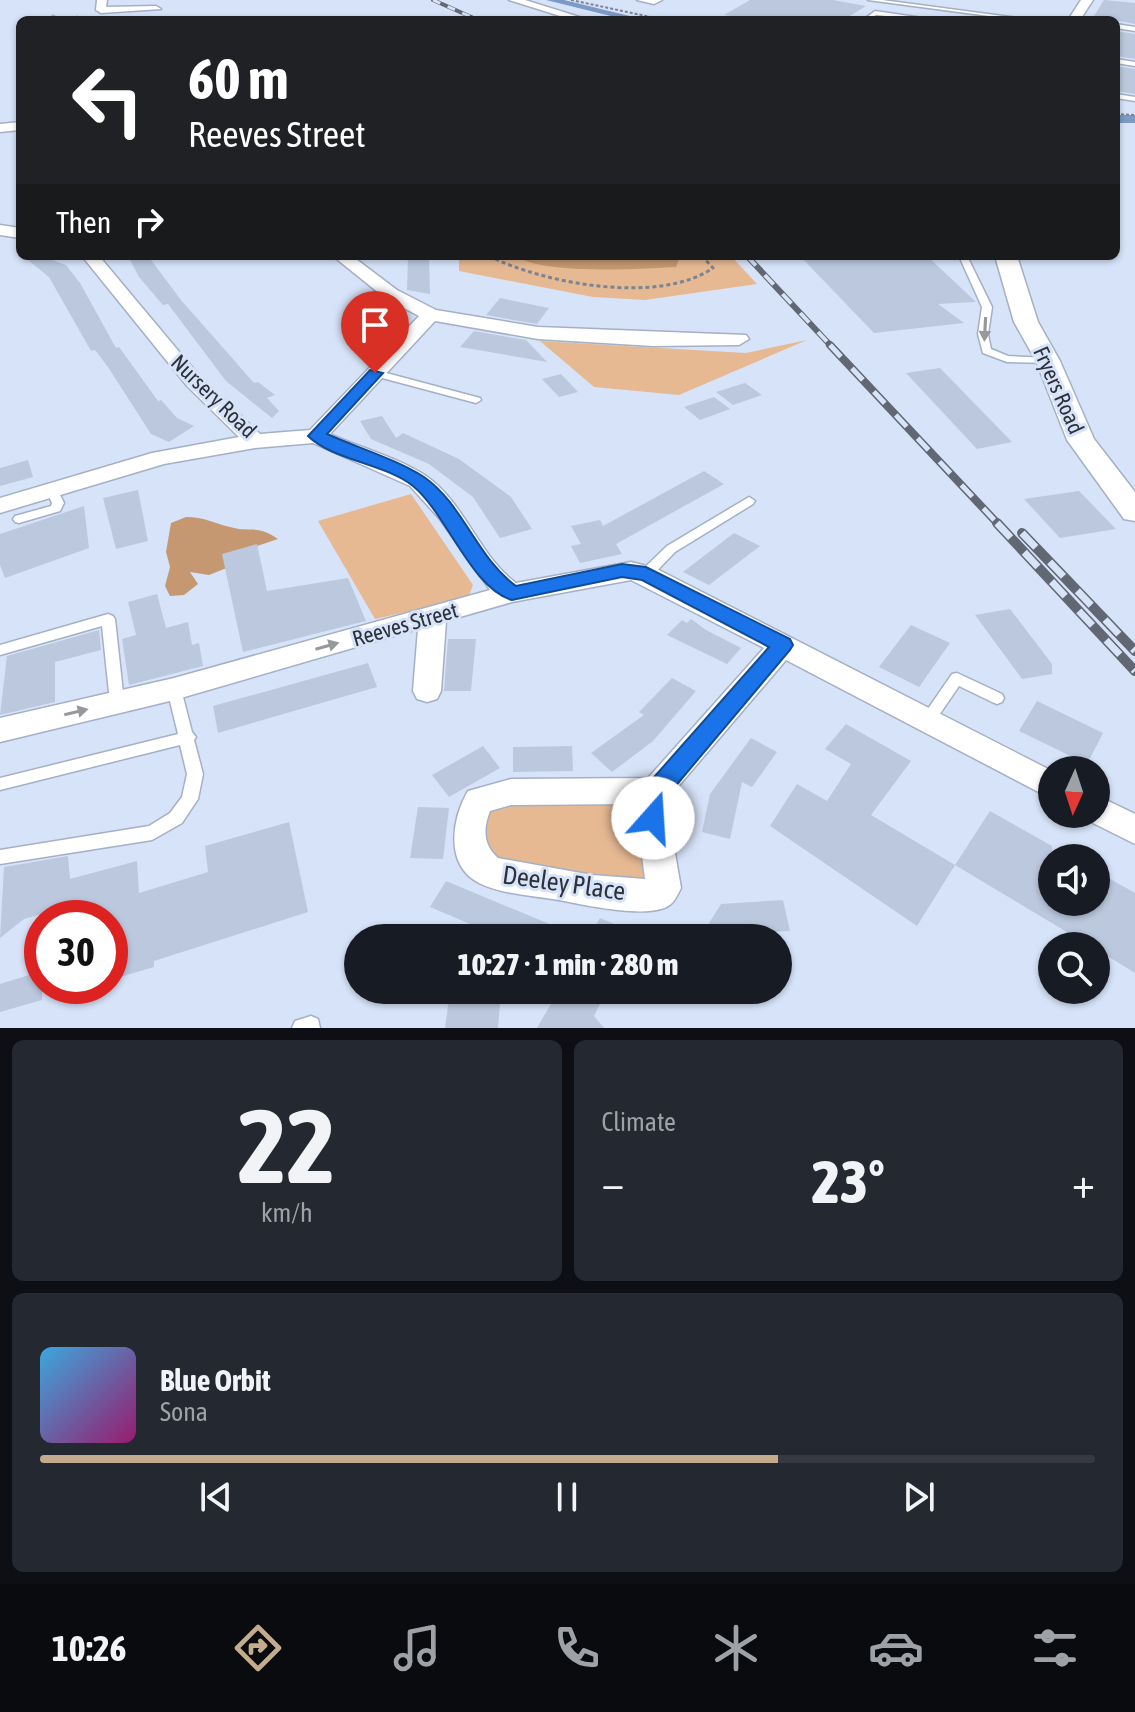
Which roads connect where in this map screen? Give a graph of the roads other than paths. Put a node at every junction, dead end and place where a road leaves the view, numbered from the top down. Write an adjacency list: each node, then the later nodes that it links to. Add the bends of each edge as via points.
1 (102, 0): 8 (street, via 101,10)
2 (514, 0): 9 (street)
3 (639, 0): 4 (lane)
4 (660, 0)
5 (870, 0): 7 (lane)
6 (877, 0): 7 (lane)
7 (890, 3): 12 (lane)
8 (156, 10)
9 (570, 16)
10 (871, 16): 11 (lane)
11 (896, 16)
12 (998, 16)
13 (93, 260): 23 (street, Nursery Road, via 194,382)
14 (346, 260): 17 (street, via 391,294)
15 (965, 260): 19 (lane, one-way to 19, via 987,307 986,351 1007,359)
16 (1007, 260): 19 (street, Fryers Road, via 1026,322)
17 (431, 315): 18 (street, via 538,333); 20 (street)
18 (739, 339)
19 (1048, 361): 26 (street, Fryers Road, via 1081,440)
20 (375, 373): 21 (lane); 22 (street)
21 (476, 400)
22 (316, 436): 23 (street, Nursery Road); 28 (street, Nursery Road, via 418,481 493,579)
23 (255, 441): 25 (street, via 160,458 52,490)
24 (749, 501): 27 (lane, via 671,549)
25 (9, 512)
26 (1135, 512)
27 (646, 574): 28 (street, Reeves Street, via 622,571); 30 (street, Reeves Street)
28 (512, 593): 29 (street, Reeves Street)
29 (433, 616): 32 (street, Reeves Street, one-way to 29); 33 (street)
30 (783, 645): 36 (street, Reeves Street); 41 (street)
31 (0, 650): 35 (lane, via 108,619)
32 (174, 689): 35 (street, Reeves Street); 38 (lane)
33 (427, 691)
34 (997, 698): 36 (lane, via 957,678)
35 (117, 702): 37 (street, Reeves Street, one-way to 35)
36 (928, 720): 39 (street, Reeves Street)
37 (0, 730)
38 (188, 737): 40 (lane); 44 (lane, via 195,774 190,799 176,818 152,833)
39 (1038, 779)
40 (0, 784)
41 (656, 791): 41 (street, Deeley Place, via 511,792 479,800 470,822 471,854 490,872 592,891 658,895 664,888 653,818)
42 (1110, 817): 43 (street)
43 (1135, 830)
44 (0, 857)

